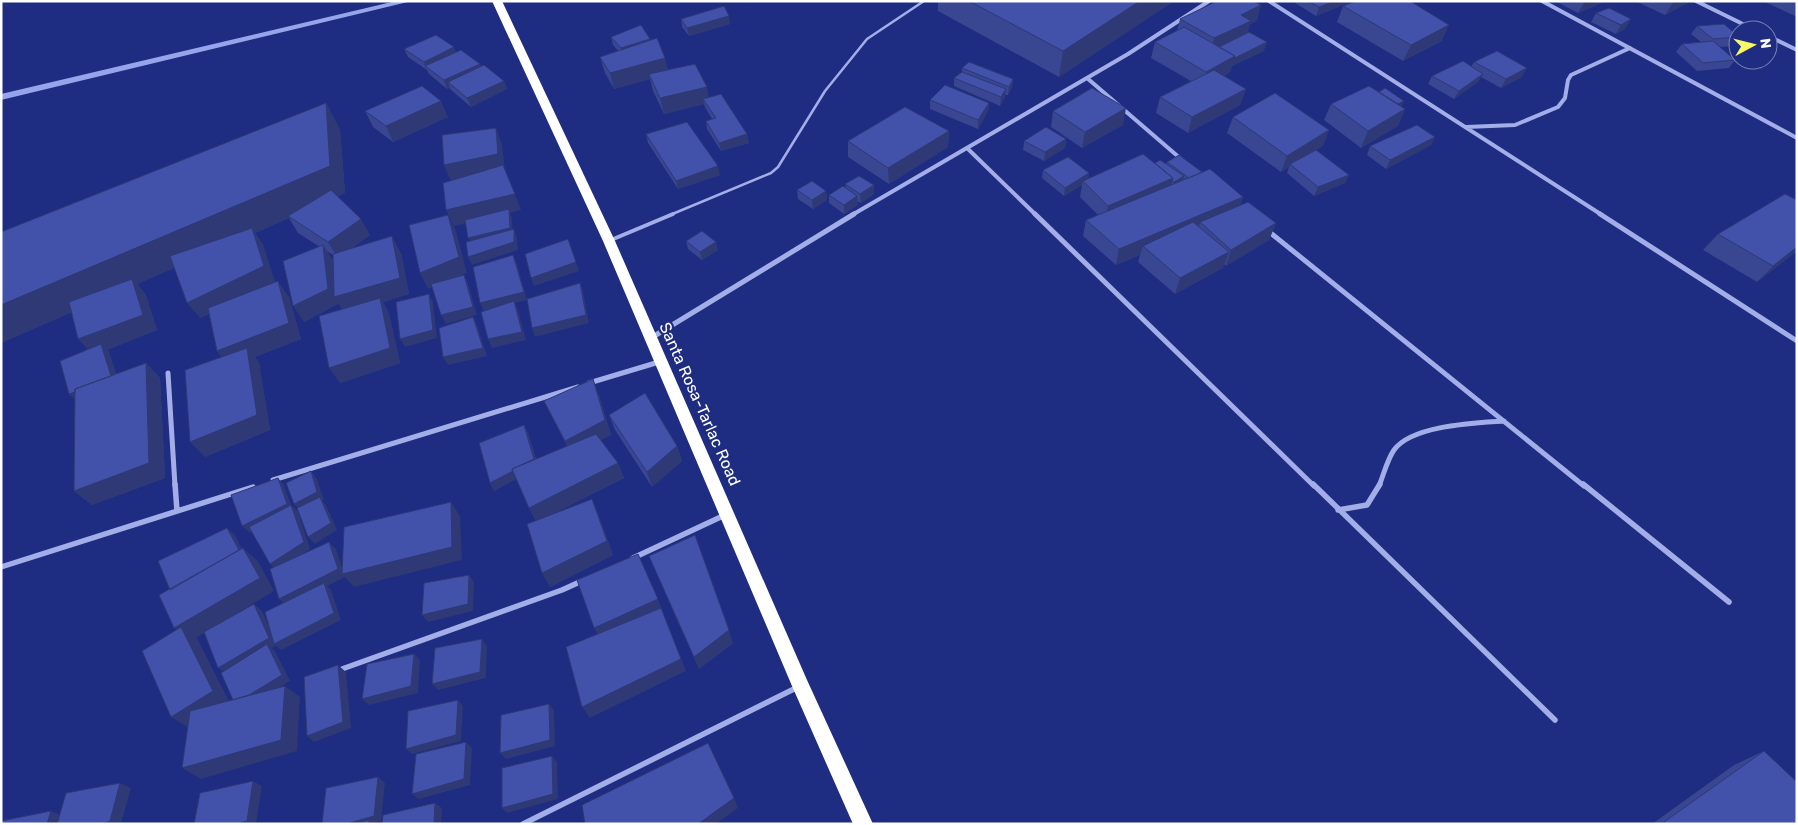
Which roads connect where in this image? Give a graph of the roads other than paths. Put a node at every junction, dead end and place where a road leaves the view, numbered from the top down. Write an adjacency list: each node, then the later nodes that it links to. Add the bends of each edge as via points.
1 (497, 1): 17 (highway, Santa Rosa-Tarlac Road)
2 (924, 1): 17 (lane, via 867,39 825,91 778,167 771,173)
3 (1209, 1): 11 (street)
4 (1269, 1): 12 (street)
5 (1542, 1): 9 (street)
6 (1696, 1): 7 (street)
7 (1735, 20)
8 (1778, 41): 10 (street)
9 (1630, 48): 12 (street, via 1571,75 1565,98 1558,107 1515,125); 13 (street)
10 (1797, 50)
11 (1087, 78): 14 (street); 15 (street)
12 (1466, 127): 19 (street)
13 (1797, 138)
14 (968, 149): 18 (street, via 867,206); 25 (street)
15 (1185, 162)
16 (1260, 224): 22 (street)
17 (609, 241): 18 (highway, Santa Rosa-Tarlac Road)
18 (651, 339): 20 (highway, Santa Rosa-Tarlac Road)
19 (1797, 341)
20 (661, 361): 23 (street); 27 (highway, Santa Rosa-Tarlac Road)
21 (168, 372): 26 (street)
22 (1504, 421): 25 (street, via 1441,428 1408,439 1395,448 1380,488 1367,505); 31 (street)
23 (269, 482)
24 (260, 485): 26 (street)
25 (1338, 510): 34 (street)
26 (177, 511): 29 (street)
27 (728, 514): 28 (street); 33 (highway, Santa Rosa-Tarlac Road)
28 (623, 562)
29 (1, 567)
30 (588, 578): 32 (street)
31 (1729, 602)
32 (342, 669)
33 (801, 686): 35 (street); 36 (highway, Santa Rosa-Tarlac Road)
34 (1555, 720)
35 (523, 824)
36 (863, 824)

